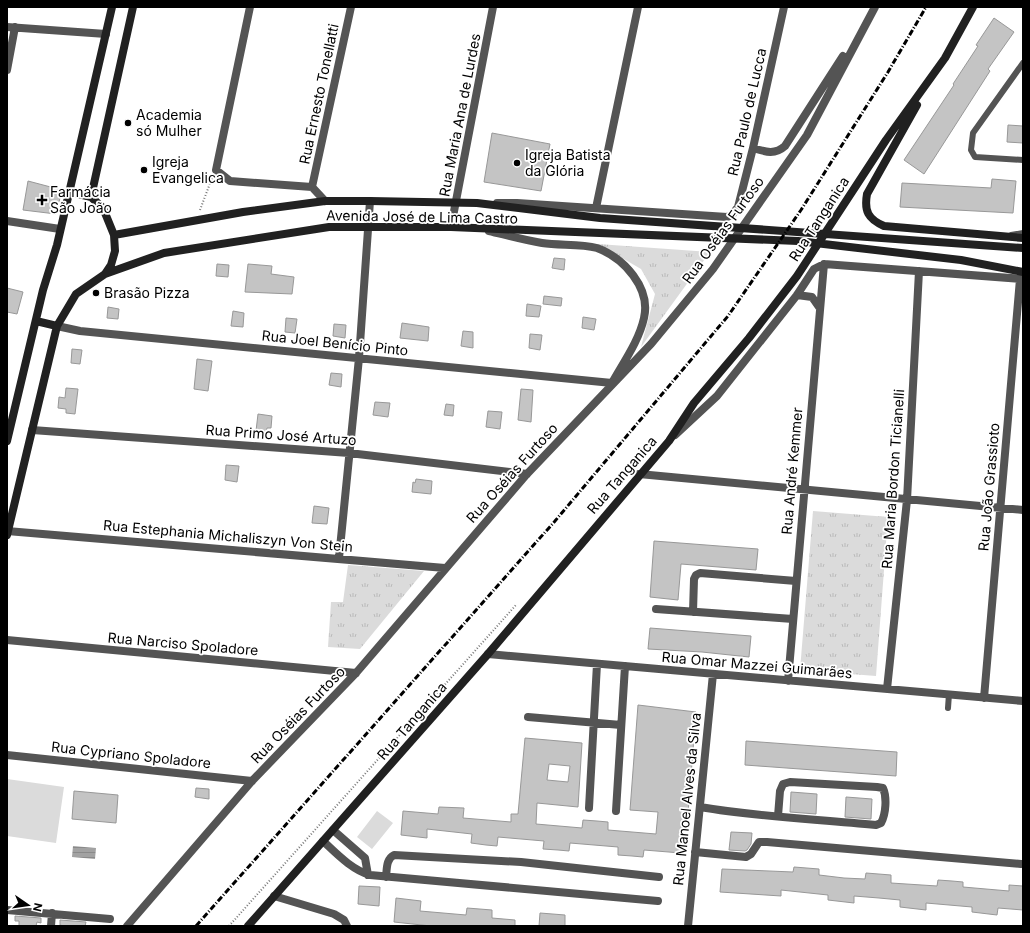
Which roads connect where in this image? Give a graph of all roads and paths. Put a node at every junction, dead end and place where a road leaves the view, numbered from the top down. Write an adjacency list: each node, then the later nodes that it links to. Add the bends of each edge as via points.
1 (112, 7): 11 (street)
2 (133, 7): 20 (street)
3 (250, 7): 17 (street)
4 (351, 7): 18 (street, Rua Ernesto Tonellatti)
5 (493, 7): 23 (street, Rua Maria Ana de Lurdes)
6 (638, 7): 25 (street)
7 (784, 7): 15 (street, Rua Paulo de Lucca)
8 (973, 7): 12 (street, Rua Tanganica)
9 (875, 8): 15 (street, via 785,146 778,152 771,153); 46 (street, Rua Oséias Furtoso, via 807,134 757,207 713,268 651,344)
10 (11, 27): 11 (street); 14 (street)
11 (106, 34): 19 (street)
12 (945, 58): 34 (street, via 867,194 867,213 884,226); 49 (street, Rua Tanganica, via 886,140 796,276 749,338 694,403)
13 (1023, 63): 16 (lane, via 973,133 971,150 975,157)
14 (7, 70)
15 (753, 148): 25 (street, Rua Paulo de Lucca, via 738,207 727,218)
16 (1023, 160)
17 (216, 170): 18 (street, via 230,180); 27 (path)
18 (312, 187): 21 (street)
19 (70, 192): 20 (street); 30 (street)
20 (91, 197): 33 (street, via 104,208)
21 (325, 201): 22 (street, Avenida José de Lima Castro); 27 (street, Avenida José de Lima Castro)
22 (370, 201): 23 (street, Avenida José de Lima Castro); 29 (street)
23 (456, 203): 24 (street, Avenida José de Lima Castro); 28 (street, Rua Maria Ana de Lurdes)
24 (477, 203): 25 (street, via 517,202); 36 (street, Avenida José de Lima Castro, via 600,218)
25 (596, 208)
26 (7, 221): 30 (street)
27 (196, 221): 33 (street, Avenida José de Lima Castro)
28 (451, 227): 29 (street, Avenida José de Lima Castro); 31 (street, Avenida José de Lima Castro)
29 (369, 228): 39 (street, Avenida José de Lima Castro, via 329,227 164,253); 45 (street)
30 (60, 229): 43 (street)
31 (485, 230): 40 (street, Avenida José de Lima Castro, via 798,241 961,260); 46 (street, via 542,243 596,248 630,270 642,289 645,317)
32 (1023, 233): 34 (lane)
33 (114, 236): 39 (street, via 115,251 111,266)
34 (1008, 236): 35 (street)
35 (1023, 238)
36 (1023, 248)
37 (824, 264): 38 (street); 41 (street, via 814,269); 42 (street, Rua André Kemmer)
38 (919, 271): 40 (street); 54 (street, Rua Maria Bordon Ticianelli)
39 (105, 274): 44 (street, via 76,294)
40 (1022, 277): 55 (street, Rua João Grassioto)
41 (796, 295): 42 (street, via 812,297); 49 (street, via 717,396)
42 (819, 307): 53 (street, Rua André Kemmer)
43 (36, 321): 44 (street); 48 (street)
44 (57, 326): 45 (street, Rua Joel Benício Pinto, via 80,331); 47 (street)
45 (359, 358): 46 (street, Rua Joel Benício Pinto); 50 (street)
46 (612, 384): 51 (street, Rua Oséias Furtoso)
47 (32, 430): 50 (street, Rua Primo José Artuzo); 57 (street)
48 (7, 441)
49 (669, 441): 52 (street, Rua Tanganica)
50 (349, 453): 51 (street, Rua Primo José Artuzo); 58 (street)
51 (527, 474): 59 (street, Rua Oséias Furtoso)
52 (639, 474): 53 (street); 66 (street, Rua Tanganica)
53 (804, 491): 54 (street); 60 (street, Rua André Kemmer)
54 (907, 500): 55 (street); 72 (street, Rua Maria Bordon Ticianelli)
55 (1001, 508): 56 (street); 74 (street, Rua João Grassioto)
56 (1023, 510)
57 (7, 532): 58 (street, Rua Estephania Michaliszyn Von Stein)
58 (339, 558): 59 (street, Rua Estephania Michaliszyn Von Stein)
59 (445, 568): 69 (street, Rua Oséias Furtoso)
60 (796, 581): 63 (street, via 700,573 694,579); 64 (street, Rua André Kemmer)
61 (520, 601): 100 (path)
62 (656, 609): 63 (street)
63 (693, 612): 64 (street)
64 (793, 619): 71 (street, Rua André Kemmer)
65 (7, 640): 69 (street, Rua Narciso Spoladore)
66 (488, 654): 67 (street, Rua Omar Mazzei Guimarães); 86 (street, Rua Tanganica)
67 (597, 664): 68 (street, Rua Omar Mazzei Guimarães); 78 (street)
68 (625, 666): 70 (street, Rua Omar Mazzei Guimarães); 79 (street)
69 (356, 673): 81 (street, Rua Oséias Furtoso)
70 (713, 674): 71 (street, Rua Omar Mazzei Guimarães); 82 (street, Rua Manoel Alves da Silva)
71 (788, 681): 72 (street, Rua Omar Mazzei Guimarães)
72 (887, 689): 73 (street, Rua Omar Mazzei Guimarães)
73 (949, 694): 74 (street, Rua Omar Mazzei Guimarães); 76 (lane)
74 (984, 698): 75 (street, Rua Omar Mazzei Guimarães)
75 (1023, 701)
76 (948, 708)
77 (528, 717): 78 (street)
78 (594, 722): 79 (street); 83 (street)
79 (621, 725): 84 (street)
80 (7, 755): 81 (street, Rua Cypriano Spoladore)
81 (252, 781): 99 (street, Rua Oséias Furtoso)
82 (700, 807): 85 (street); 88 (street, Rua Manoel Alves da Silva)
83 (590, 808)
84 (616, 811)
85 (778, 816): 85 (street, via 876,825 881,823 883,818 885,794 883,788 877,787 790,782 783,784 780,791)
86 (333, 830): 87 (street, Rua Tanganica); 90 (street, via 365,858)
87 (324, 840): 90 (street, via 340,856); 93 (street, Rua Tanganica)
88 (695, 852): 89 (street, via 746,856 751,854 759,842 767,842); 103 (street, Rua Manoel Alves da Silva)
89 (1021, 864)
90 (368, 875): 91 (street)
91 (386, 877): 92 (street, via 388,861 394,855 521,862); 94 (street)
92 (659, 877)
93 (274, 896): 101 (street, Rua Tanganica); 102 (street, via 334,914 344,920)
94 (658, 901)
95 (7, 910): 96 (street)
96 (52, 913): 97 (street); 98 (street)
97 (110, 919)
98 (51, 926)
99 (127, 926)
100 (229, 926)
101 (248, 926)
102 (346, 926)
103 (688, 926)

